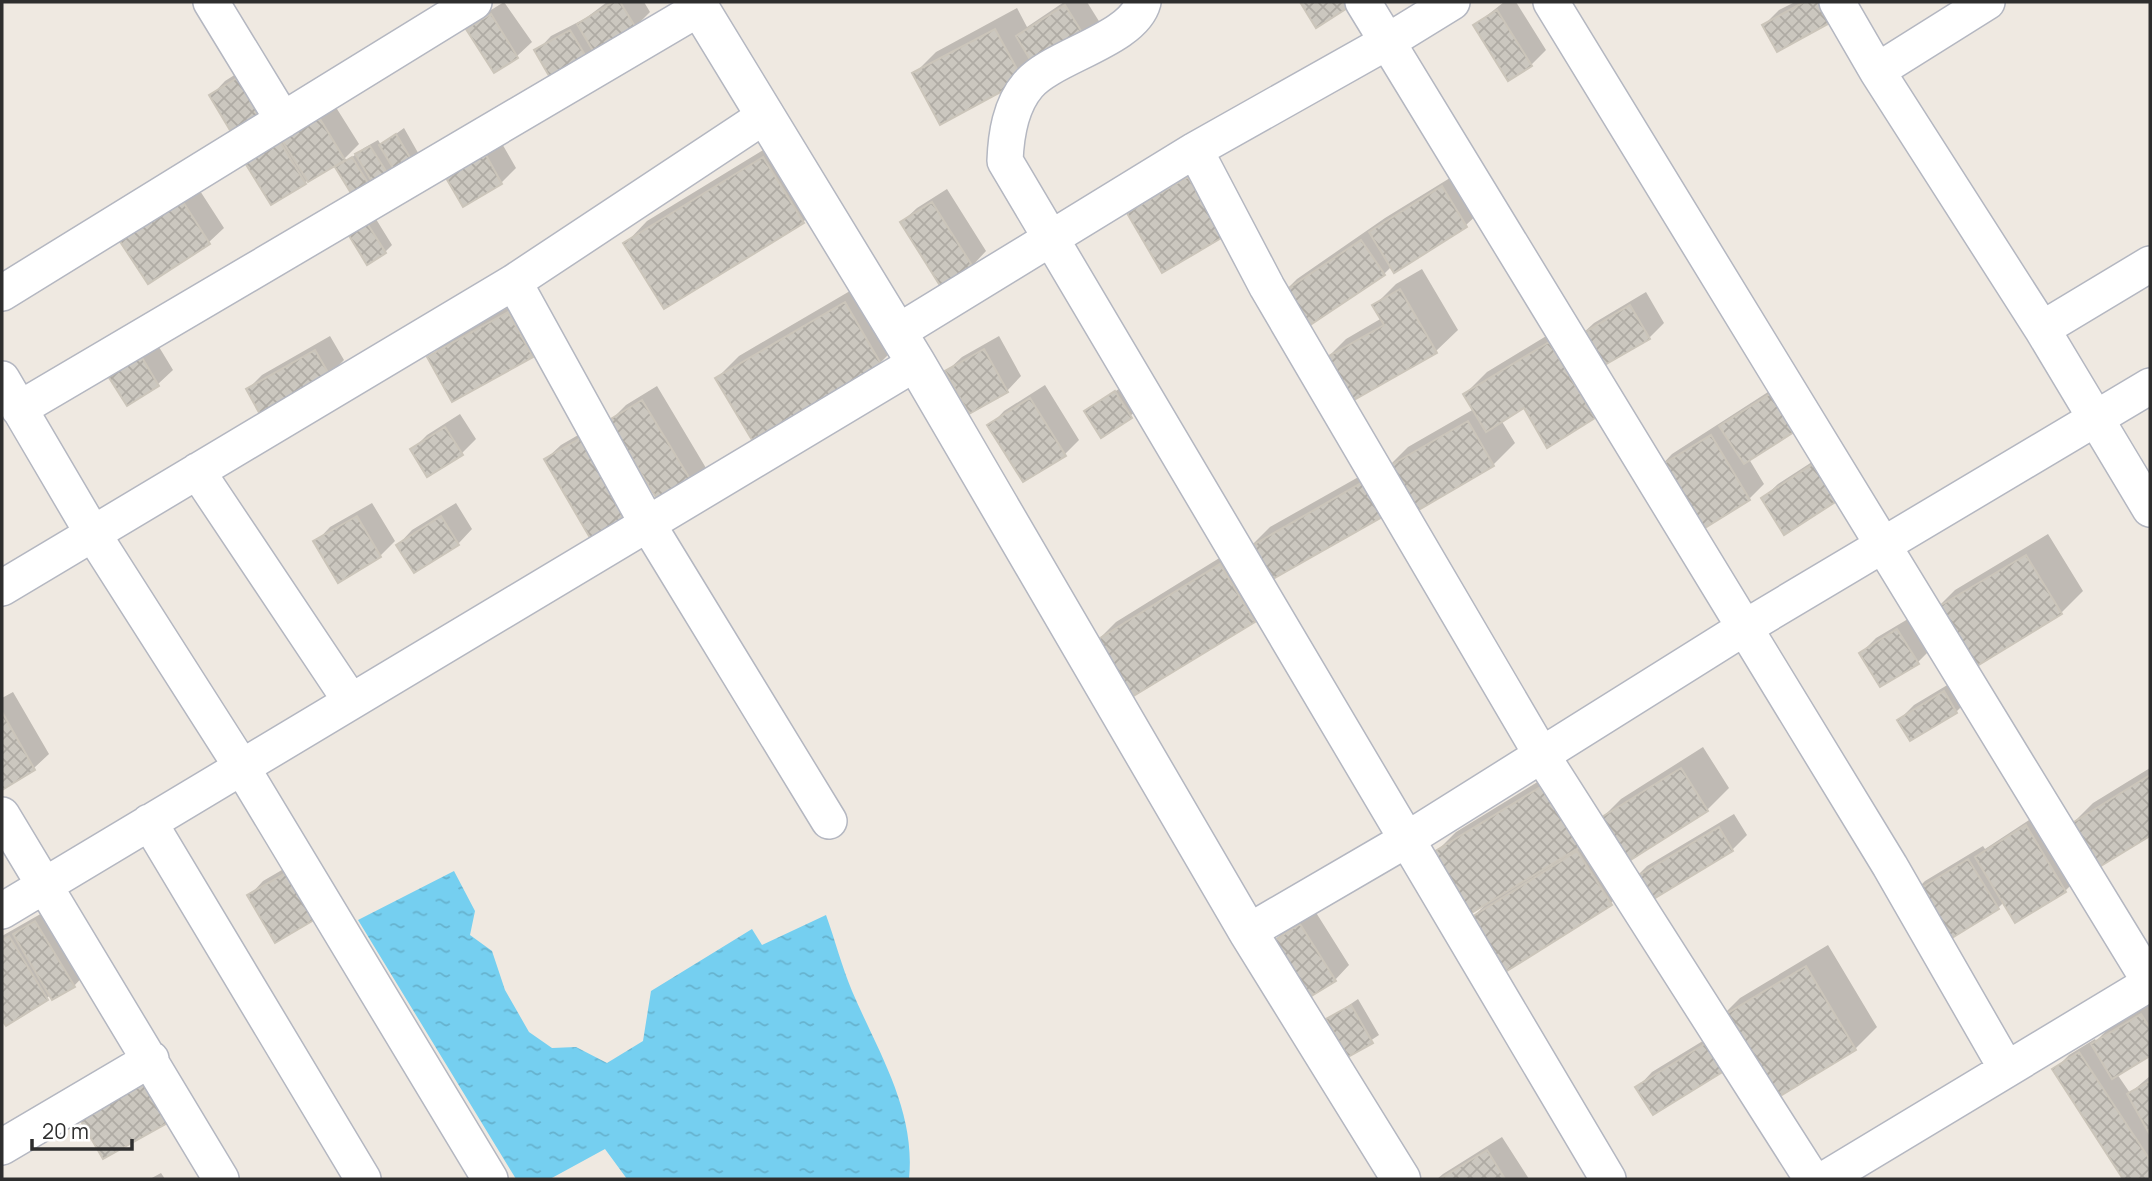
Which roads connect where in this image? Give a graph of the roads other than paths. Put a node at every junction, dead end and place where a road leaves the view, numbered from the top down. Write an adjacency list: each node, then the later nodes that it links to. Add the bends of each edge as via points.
1 (211, 2): 13 (street)
2 (474, 2): 13 (street)
3 (1143, 2): 15 (street, via 1141,11 1124,28 1028,84 1006,129 1004,161)
4 (1363, 2): 10 (street)
5 (1452, 2): 10 (street)
6 (1551, 2): 29 (street)
7 (1837, 2): 11 (street)
8 (1987, 2): 11 (street)
9 (698, 5): 12 (street); 23 (street)
10 (1387, 42): 14 (street); 31 (street)
11 (1877, 71): 19 (street)
12 (766, 115): 17 (street); 20 (street)
13 (284, 120): 18 (street)
14 (1195, 149): 15 (street); 33 (street, via 1266,287)
15 (1050, 237): 20 (street); 38 (street)
16 (2150, 264): 19 (street)
17 (514, 282): 25 (street); 27 (street)
18 (2, 293)
19 (2042, 329): 24 (street)
20 (907, 347): 27 (street); 41 (street)
21 (2, 379): 23 (street)
22 (2150, 386): 24 (street)
23 (19, 409): 28 (street)
24 (2096, 418): 26 (street); 29 (street)
25 (197, 471): 28 (street); 32 (street)
26 (2150, 509)
27 (647, 523): 32 (street); 36 (street)
28 (93, 534): 30 (street); 34 (street)
29 (1884, 544): 31 (street); 42 (street)
30 (2, 588)
31 (1744, 628): 33 (street); 44 (street, via 1890,866)
32 (350, 700): 34 (street)
33 (1541, 754): 38 (street); 51 (street)
34 (241, 766): 37 (street); 48 (street)
35 (2, 815): 39 (street)
36 (829, 821)
37 (149, 822): 39 (street); 47 (street)
38 (1406, 841): 41 (street); 50 (street)
39 (45, 885): 40 (street); 43 (street)
40 (2, 911)
41 (1248, 932): 49 (street)
42 (2150, 982): 44 (street)
43 (150, 1059): 45 (street); 46 (street)
44 (2006, 1068): 52 (street)
45 (2, 1147)
46 (221, 1179)
47 (363, 1179)
48 (490, 1179)
49 (1401, 1179)
50 (1608, 1179)
51 (1812, 1179)
52 (1825, 1179)

